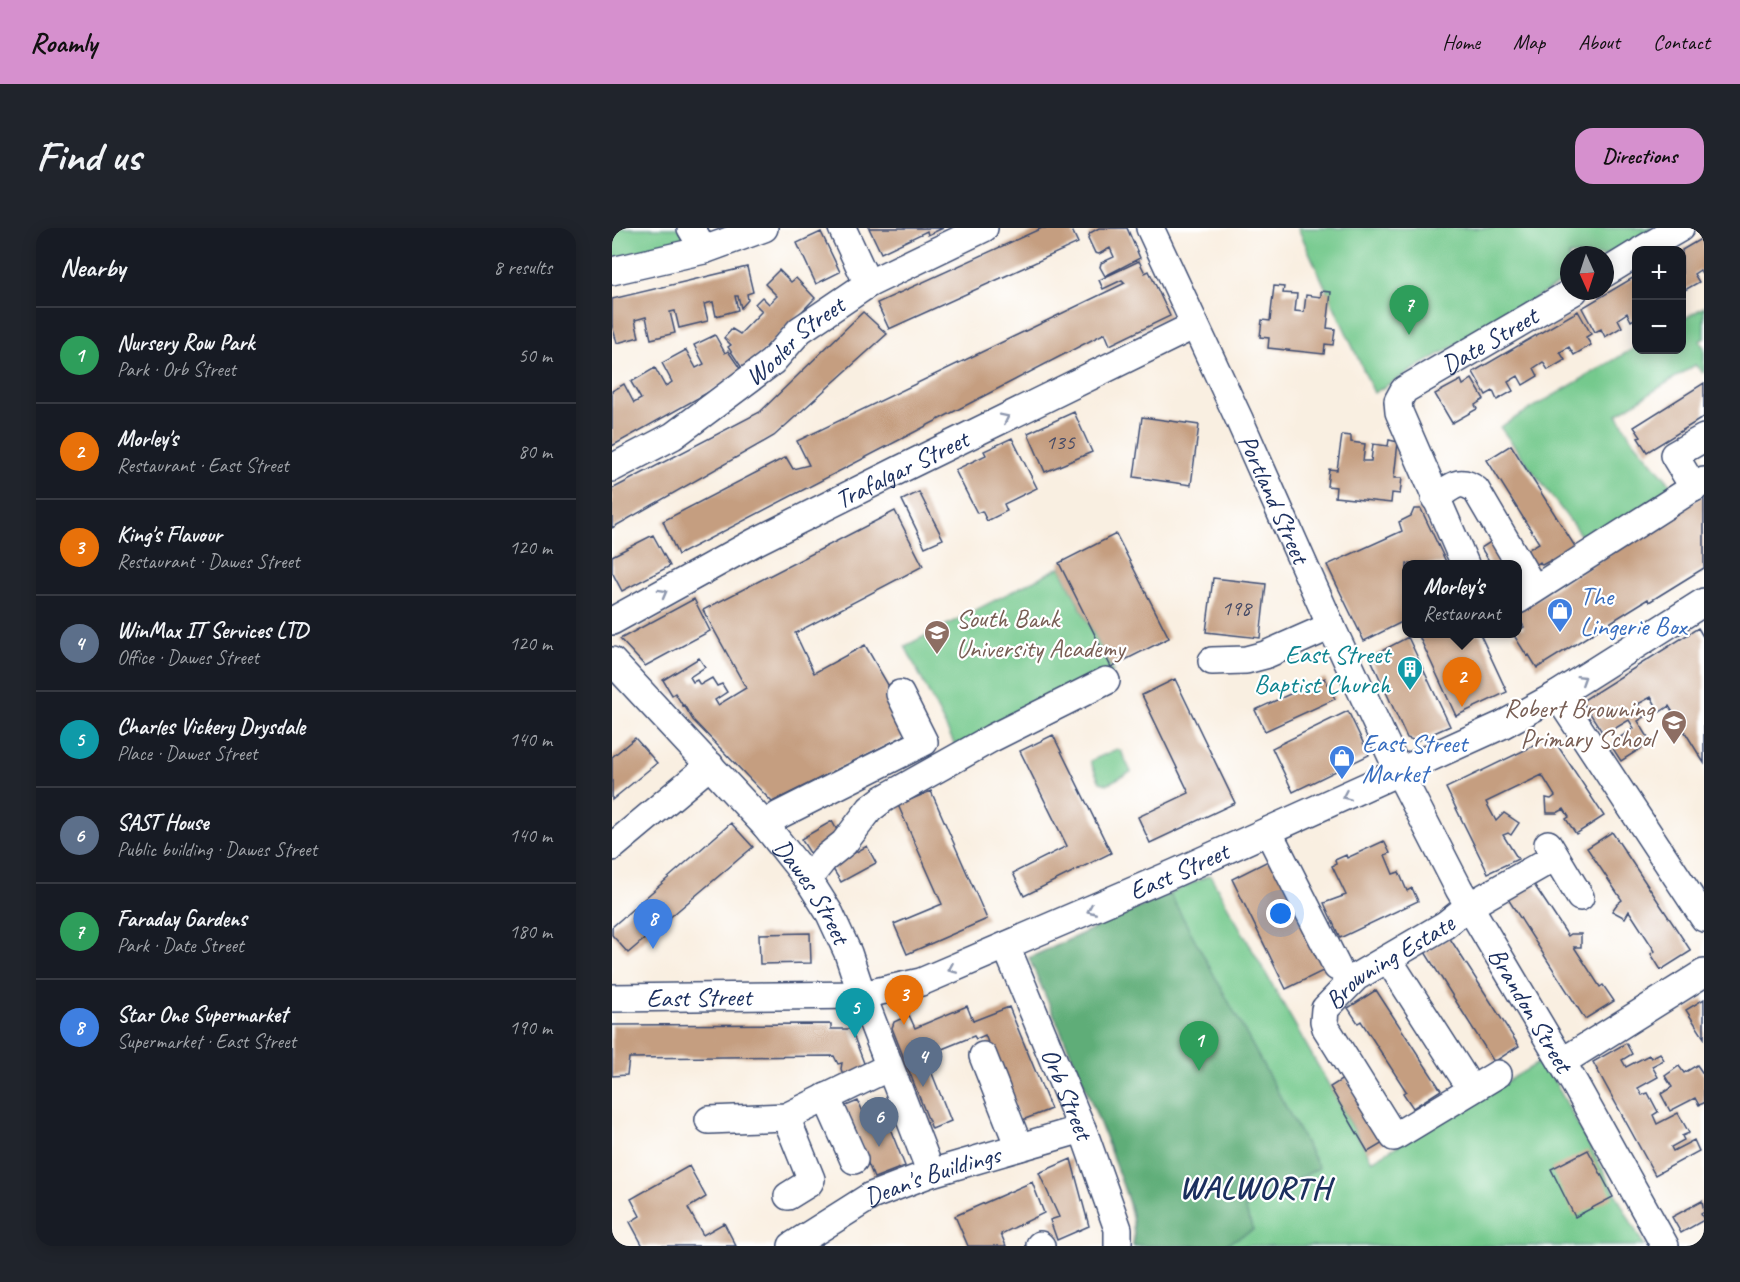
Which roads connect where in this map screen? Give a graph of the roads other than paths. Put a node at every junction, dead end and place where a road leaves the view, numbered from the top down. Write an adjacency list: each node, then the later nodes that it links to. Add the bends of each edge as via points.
1 (764, 228): 6 (street)
2 (842, 228): 11 (street)
3 (984, 228): 11 (street, Wooler Street)
4 (1150, 228): 13 (street, Portland Street)
5 (1680, 228): 7 (street)
6 (697, 239): 10 (street)
7 (1649, 246)
8 (1632, 256): 9 (street)
9 (1614, 267)
10 (612, 271)
11 (868, 284): 15 (street, Wooler Street, via 800,330 772,362 673,436)
12 (1560, 299): 17 (street, Date Street, via 1404,390 1398,401 1399,412)
13 (1195, 325): 22 (street, Trafalgar Street, one-way to 13, via 765,537); 23 (street, Portland Street)
14 (1704, 438): 16 (street, via 1674,455)
15 (612, 468)
16 (1699, 485): 20 (street)
17 (1435, 498): 18 (street); 19 (street, via 1458,483 1476,490)
18 (1462, 560)
19 (1510, 560)
20 (1526, 594)
21 (1704, 602): 28 (street, East Street, one-way to 21)
22 (612, 621)
23 (1331, 626): 25 (street, via 1265,655); 30 (street, Portland Street)
24 (612, 661): 29 (street, Dawes Street)
25 (1212, 661)
26 (1106, 681): 34 (street, via 883,799)
27 (900, 694): 31 (street, via 924,742)
28 (1557, 695): 30 (street, East Street); 37 (street)
29 (710, 765): 31 (street, Dawes Street); 33 (street)
30 (1399, 772): 32 (street, East Street, one-way to 32); 36 (street, Brandon Street)
31 (765, 825): 34 (street, Dawes Street)
32 (1268, 831): 38 (street, East Street, one-way to 38); 40 (street)
33 (612, 847)
34 (808, 879): 42 (street, Dawes Street, via 848,952)
35 (1580, 897): 36 (street, Browning Estate, via 1551,850)
36 (1469, 906): 39 (street, Browning Estate); 45 (street, Brandon Street)
37 (1704, 918)
38 (1006, 946): 42 (street, East Street, one-way to 42, via 921,982); 52 (street, Orb Street)
39 (1388, 959): 47 (street, Browning Estate, via 1352,981 1323,1014 1326,1028 1394,1137); 48 (street)
40 (1337, 967)
41 (1704, 973): 45 (street)
42 (862, 995): 43 (street, East Street); 46 (street, Dawes Street)
43 (612, 998)
44 (983, 1056): 53 (street)
45 (1562, 1062): 59 (street, Brandon Street)
46 (889, 1067): 49 (street); 55 (street, Dawes Street)
47 (1498, 1074)
48 (1463, 1076)
49 (826, 1097): 50 (street); 54 (street)
50 (786, 1117): 51 (street); 56 (street, via 811,1179)
51 (708, 1120)
52 (1082, 1128): 53 (street, Dean's Buildings); 58 (street, Orb Street, via 1116,1221)
53 (1019, 1147): 55 (street, Dean's Buildings)
54 (854, 1160)
55 (931, 1173): 57 (street, Dean's Buildings, via 871,1196)
56 (788, 1196)
57 (792, 1246)
58 (1118, 1246)
59 (1665, 1246)

